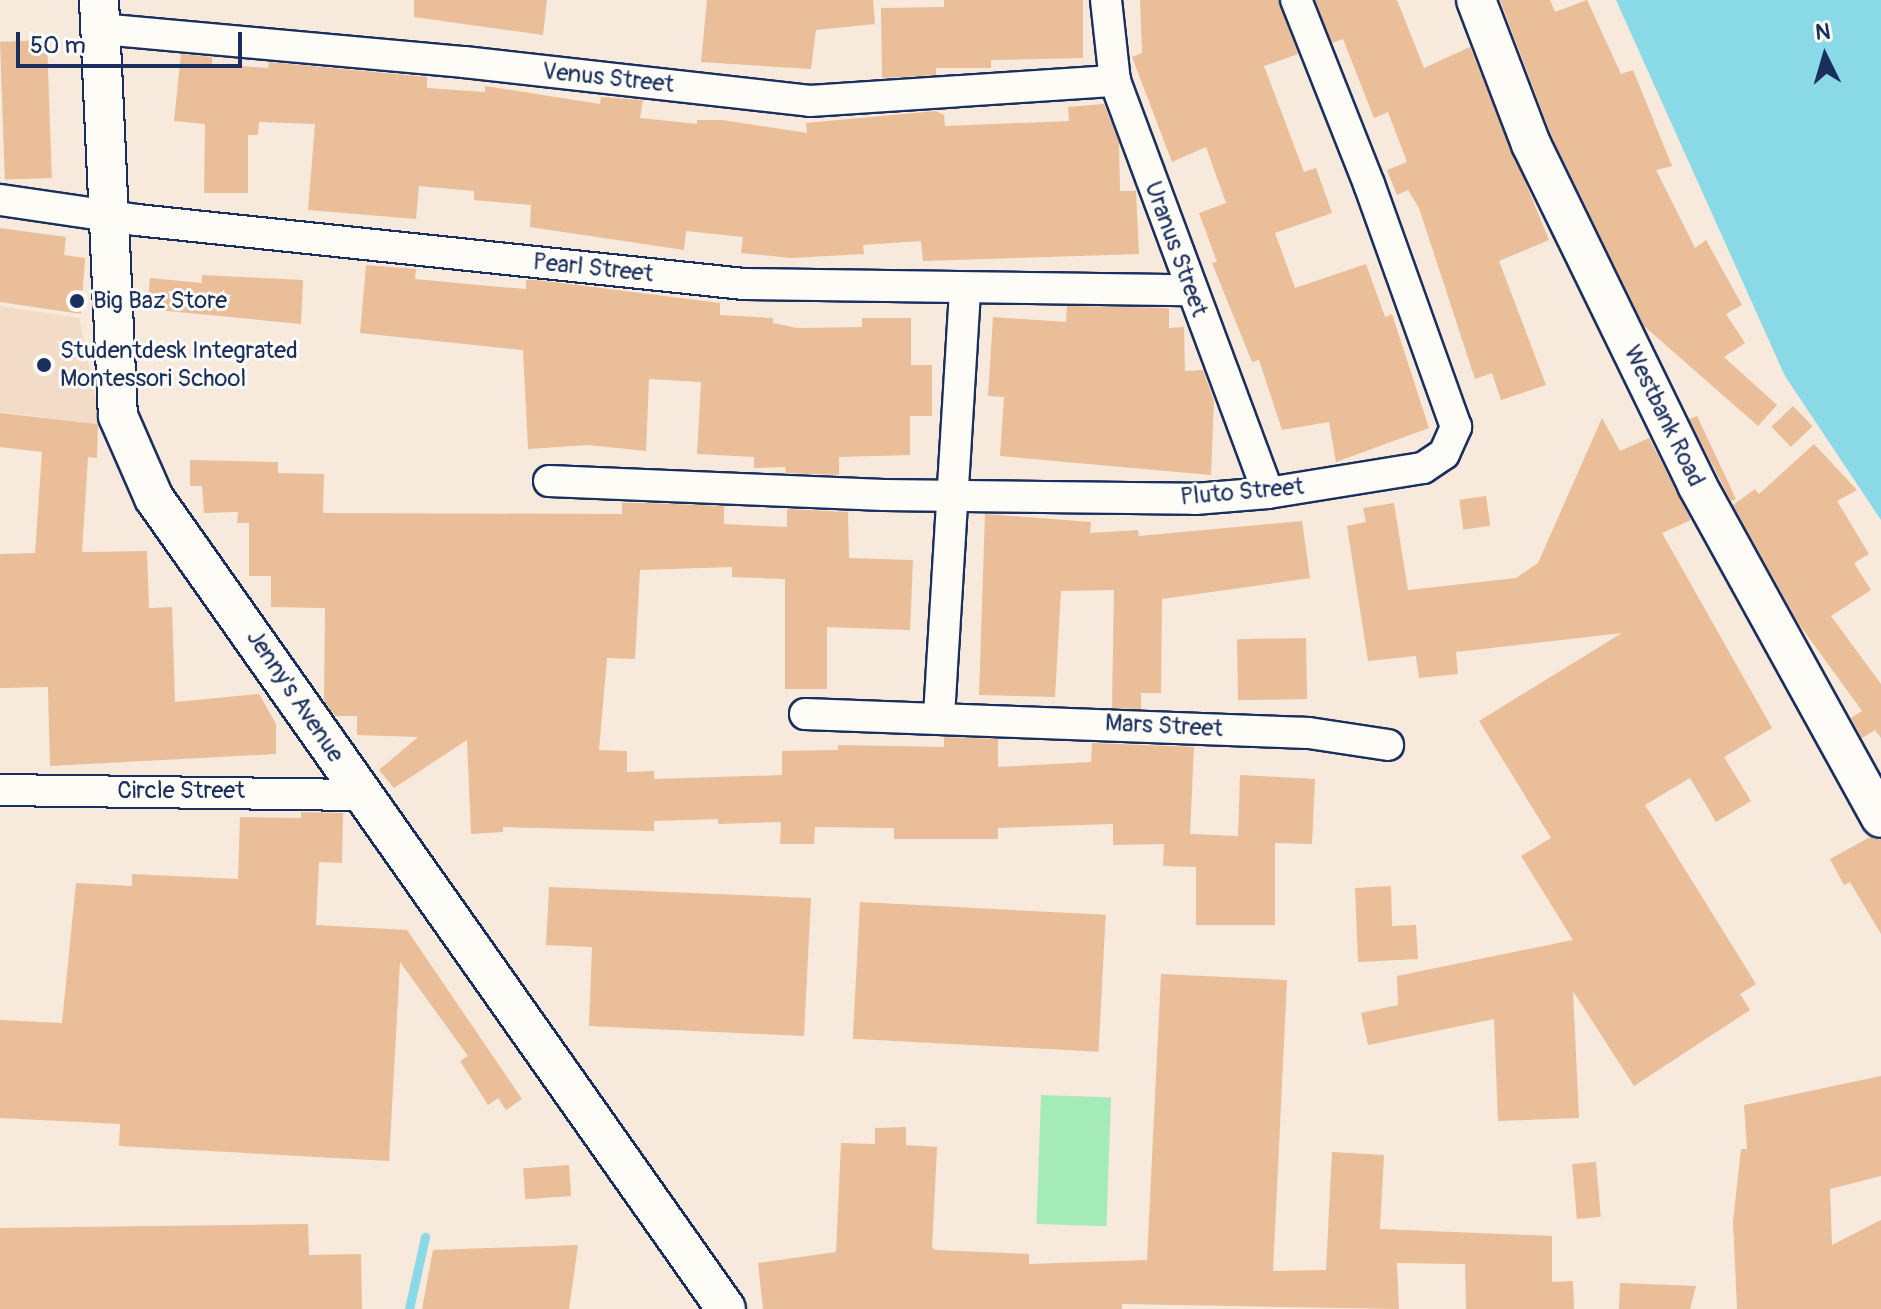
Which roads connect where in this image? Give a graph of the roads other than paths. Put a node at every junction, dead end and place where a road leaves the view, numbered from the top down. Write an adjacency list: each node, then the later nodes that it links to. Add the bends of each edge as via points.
1 (1106, 0): 5 (street, Uranus Street)
2 (1296, 0): 12 (street, Pluto Street, via 1456,427 1444,454 1423,468)
3 (1476, 0): 18 (street, Westbank Road, via 1531,144 1697,485)
4 (100, 14): 5 (street, Venus Street, via 810,101); 7 (street, Jenny's Avenue)
5 (1115, 81): 9 (street, Uranus Street)
6 (0, 200): 7 (street, Pearl Street)
7 (106, 216): 8 (street, Pearl Street, via 744,284); 17 (street, Jenny's Avenue, via 118,416 172,525)
8 (965, 288): 9 (street, Pearl Street); 11 (street)
9 (1190, 290): 12 (street, Uranus Street)
10 (549, 481): 11 (street, Pluto Street)
11 (949, 493): 12 (street, Pluto Street, via 1195,499); 14 (street)
12 (1268, 493)
13 (805, 714): 14 (street, Mars Street)
14 (939, 716): 15 (street, Mars Street, via 1309,733)
15 (1388, 745)
16 (0, 790): 17 (street, Circle Street)
17 (362, 795): 19 (street, Jenny's Avenue)
18 (1881, 818)
19 (726, 1309)

